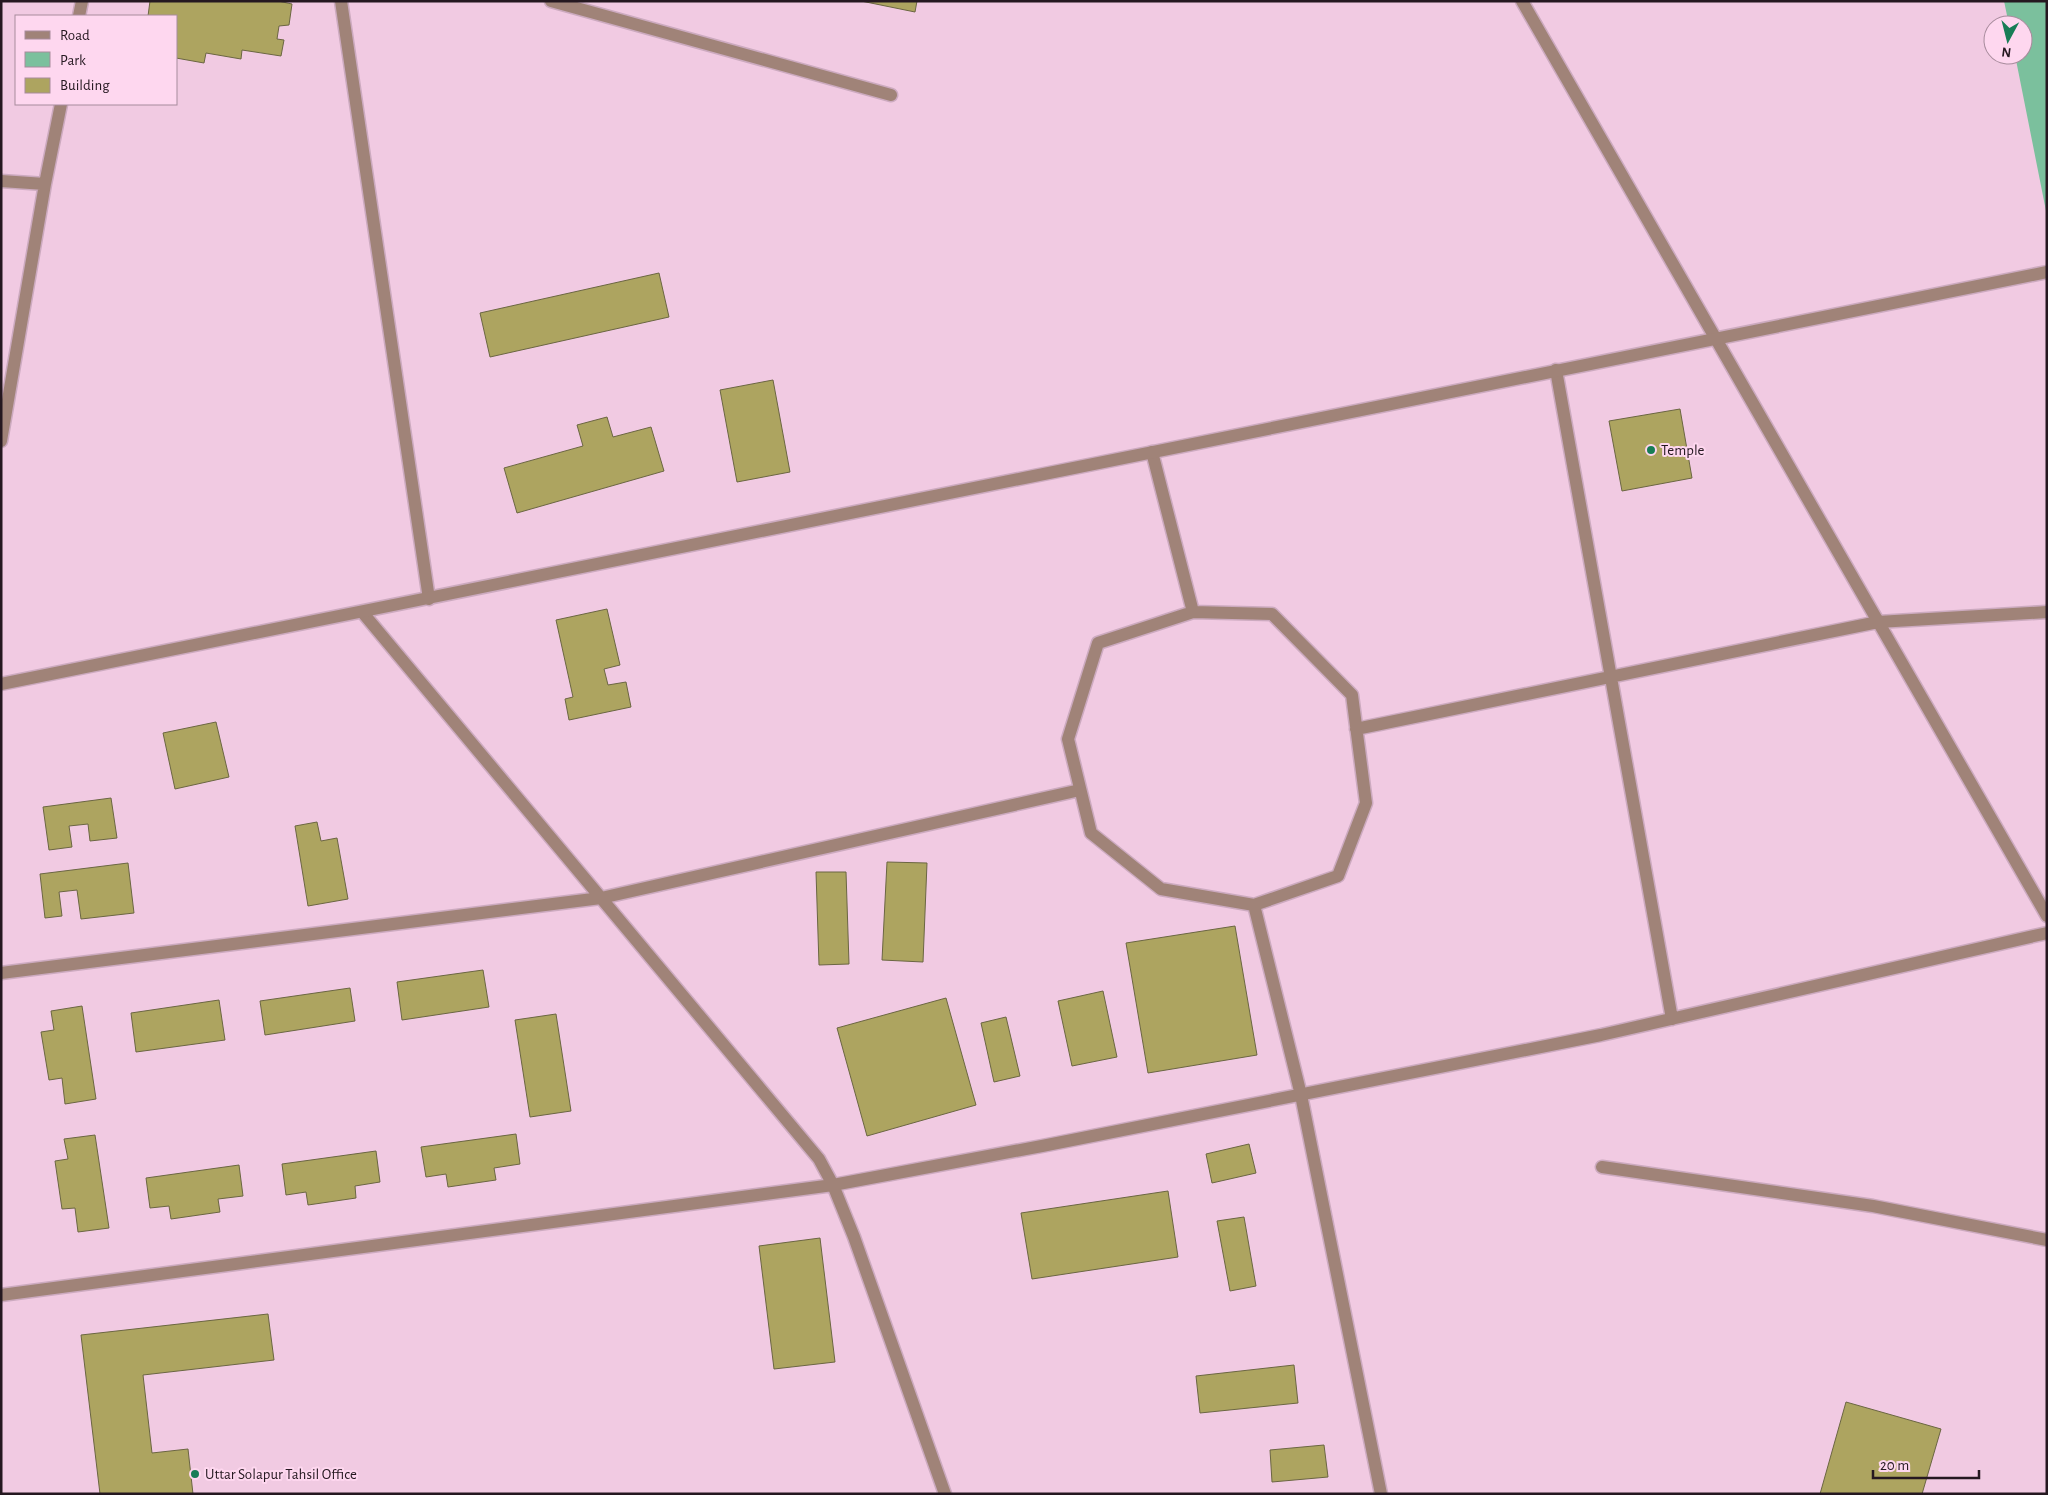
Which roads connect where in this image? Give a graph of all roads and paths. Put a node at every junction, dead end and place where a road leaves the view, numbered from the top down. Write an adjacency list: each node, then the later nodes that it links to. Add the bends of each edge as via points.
1 (82, 1): 5 (street)
2 (341, 1): 15 (street)
3 (551, 1): 6 (street)
4 (1522, 1): 11 (street)
5 (79, 15)
6 (891, 95)
7 (61, 105): 9 (street)
8 (1, 181): 9 (street)
9 (45, 184): 13 (street)
10 (2047, 272): 11 (street)
11 (1715, 338): 12 (street); 19 (street)
12 (1556, 370): 14 (street); 20 (street)
13 (1, 441)
14 (1152, 452): 15 (street); 16 (street)
15 (429, 599): 18 (street)
16 (1193, 612): 22 (street, via 1272,614 1352,695); 23 (street, via 1098,643 1068,740)
17 (2047, 612): 19 (street)
18 (363, 613): 21 (street); 24 (street)
19 (1878, 622): 20 (street); 26 (street)
20 (1611, 677): 22 (street); 29 (street)
21 (1, 684)
22 (1356, 729): 25 (street, via 1366,803 1338,876)
23 (1080, 790): 24 (street); 25 (street, via 1091,832 1161,889)
24 (601, 898): 28 (street); 32 (street, via 819,1160)
25 (1254, 905): 30 (street)
26 (2047, 916)
27 (2047, 933): 29 (street)
28 (1, 974)
29 (1672, 1019): 30 (street)
30 (1301, 1094): 32 (street); 36 (street)
31 (1602, 1167): 33 (street, via 1872,1206)
32 (833, 1185): 34 (street); 35 (street)
33 (2047, 1240)
34 (1, 1295)
35 (946, 1494)
36 (1381, 1494)

